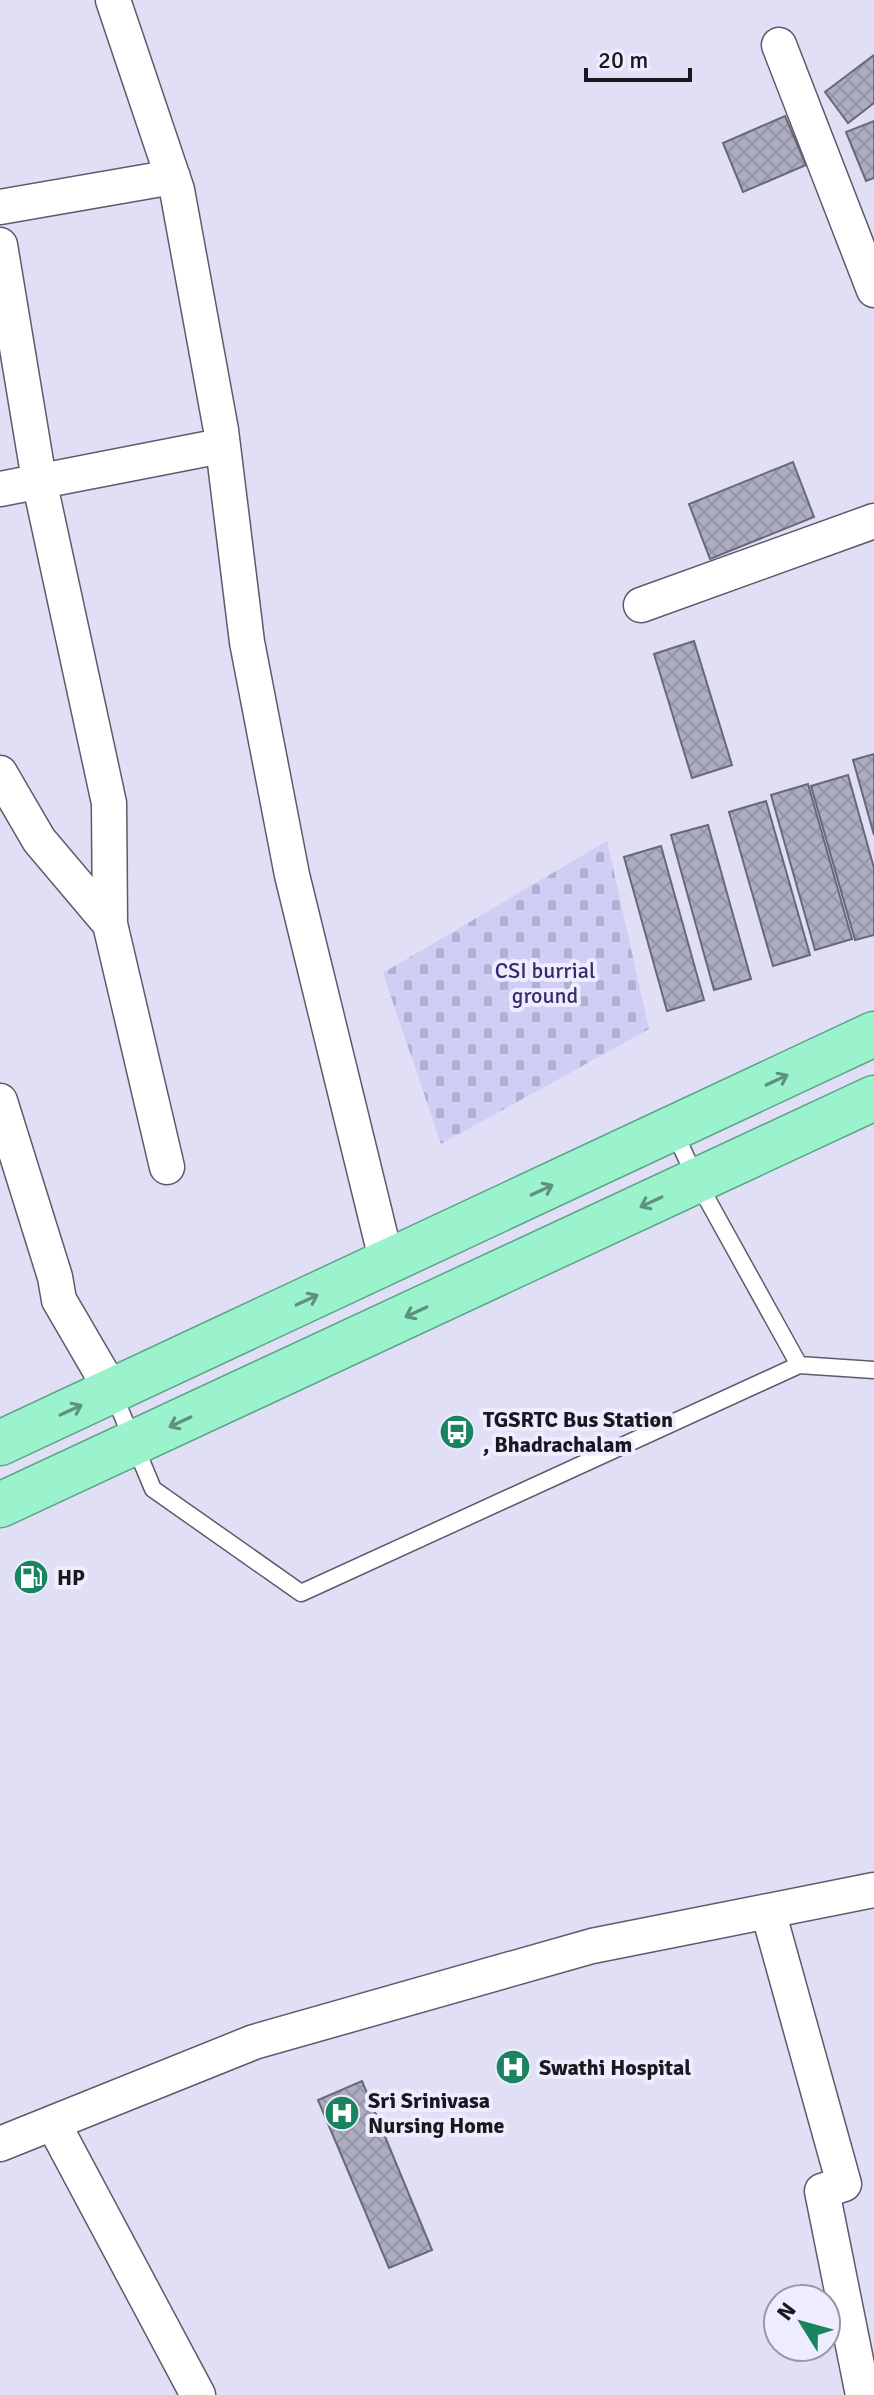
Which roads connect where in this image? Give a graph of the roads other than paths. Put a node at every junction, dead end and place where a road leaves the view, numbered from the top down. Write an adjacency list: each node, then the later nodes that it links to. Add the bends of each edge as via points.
1 (113, 0): 3 (street)
2 (779, 45): 6 (street)
3 (173, 177): 4 (street); 7 (street)
4 (0, 207)
5 (0, 245): 8 (street)
6 (874, 290)
7 (221, 446): 8 (street); 20 (street, via 247,642 292,875)
8 (39, 480): 9 (street); 13 (street, via 109,803)
9 (0, 489)
10 (874, 521): 11 (street)
11 (641, 605)
12 (0, 773): 13 (street, via 39,840)
13 (110, 924): 18 (street)
14 (874, 1034): 17 (highway, one-way to 14)
15 (874, 1098): 19 (highway)
16 (0, 1101): 23 (street, via 59,1300)
17 (673, 1129): 19 (lane); 20 (highway, one-way to 17)
18 (167, 1167)
19 (697, 1181): 21 (lane); 25 (highway, one-way to 25)
20 (387, 1263): 23 (highway, one-way to 20)
21 (799, 1365): 22 (lane); 25 (lane, via 301,1593 153,1489)
22 (874, 1370)
23 (112, 1391): 24 (highway, one-way to 23); 25 (lane)
24 (0, 1443)
25 (136, 1443): 26 (highway)
26 (0, 1505)
27 (874, 1890): 28 (street)
28 (768, 1911): 29 (street, via 592,1946 254,2042); 32 (street, via 844,2184 822,2191)
29 (53, 2123): 30 (street); 31 (street)
30 (0, 2144)
31 (198, 2395)
32 (863, 2395)

